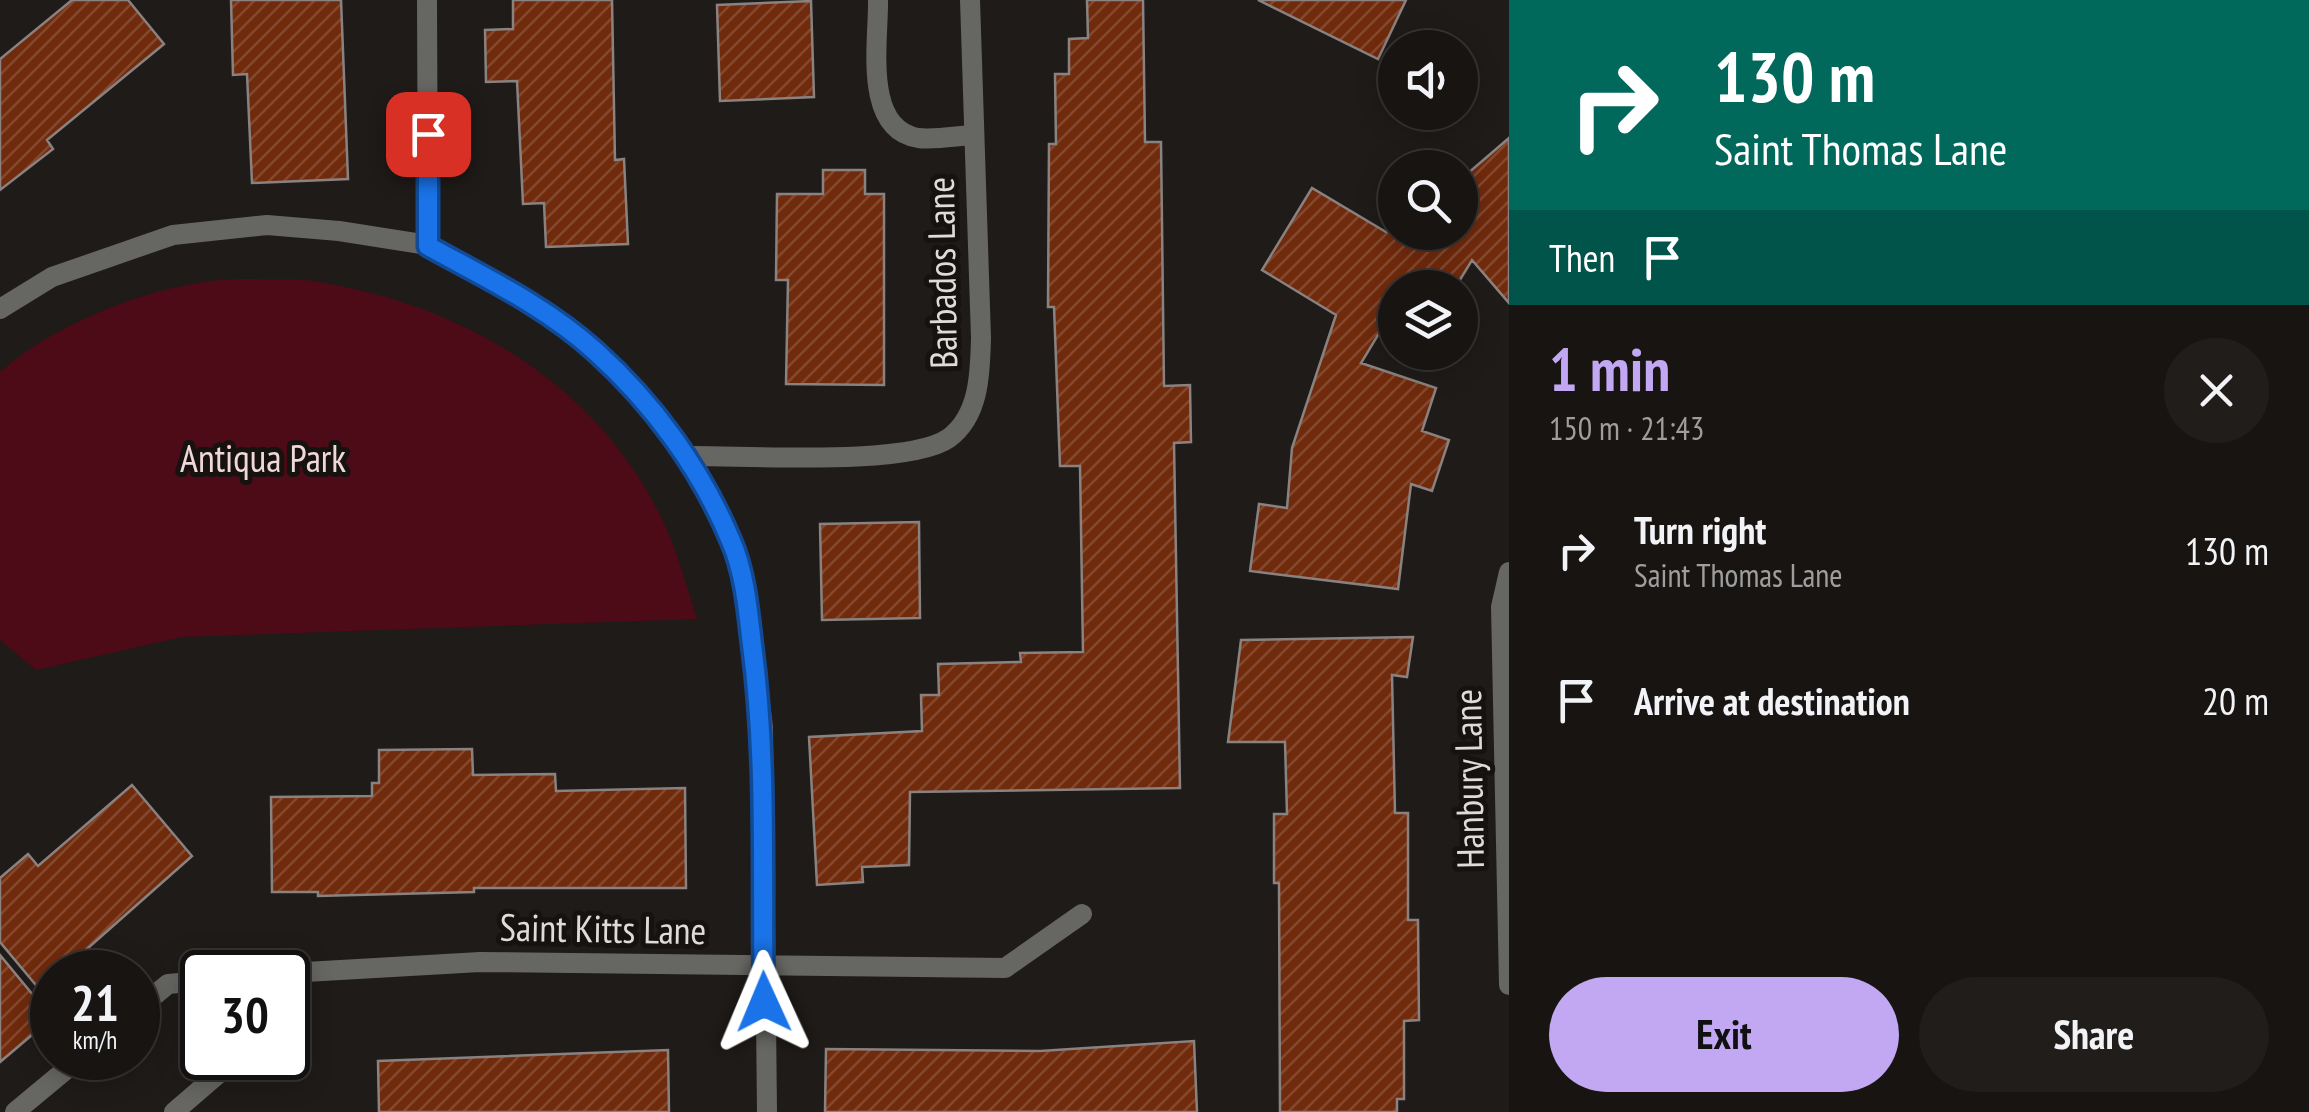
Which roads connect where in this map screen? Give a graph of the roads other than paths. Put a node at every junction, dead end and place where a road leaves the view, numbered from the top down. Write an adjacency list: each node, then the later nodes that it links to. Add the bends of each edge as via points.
1 (427, 0): 5 (street)
2 (878, 0): 4 (street, Barbados Lane, via 880,100 888,118 919,138)
3 (970, 0): 4 (street, Barbados Lane)
4 (973, 135): 7 (street, Barbados Lane, via 980,360 975,398 952,436 884,454)
5 (428, 246): 6 (street, via 267,225 173,235 52,277); 7 (street, via 530,303 594,349)
6 (0, 309)
7 (687, 456): 10 (street, via 732,543 747,602 763,727)
8 (1509, 572): 12 (street, Hanbury Lane, via 1501,607)
9 (1082, 914): 10 (street, Saint Kitts Lane, via 1005,968)
10 (763, 966): 11 (street, Saint Kitts Lane, via 480,962); 17 (street)
11 (310, 972)
12 (1509, 985)
13 (54, 1080): 15 (street)
14 (212, 1080): 16 (street)
15 (15, 1112)
16 (174, 1112)
17 (766, 1112)

